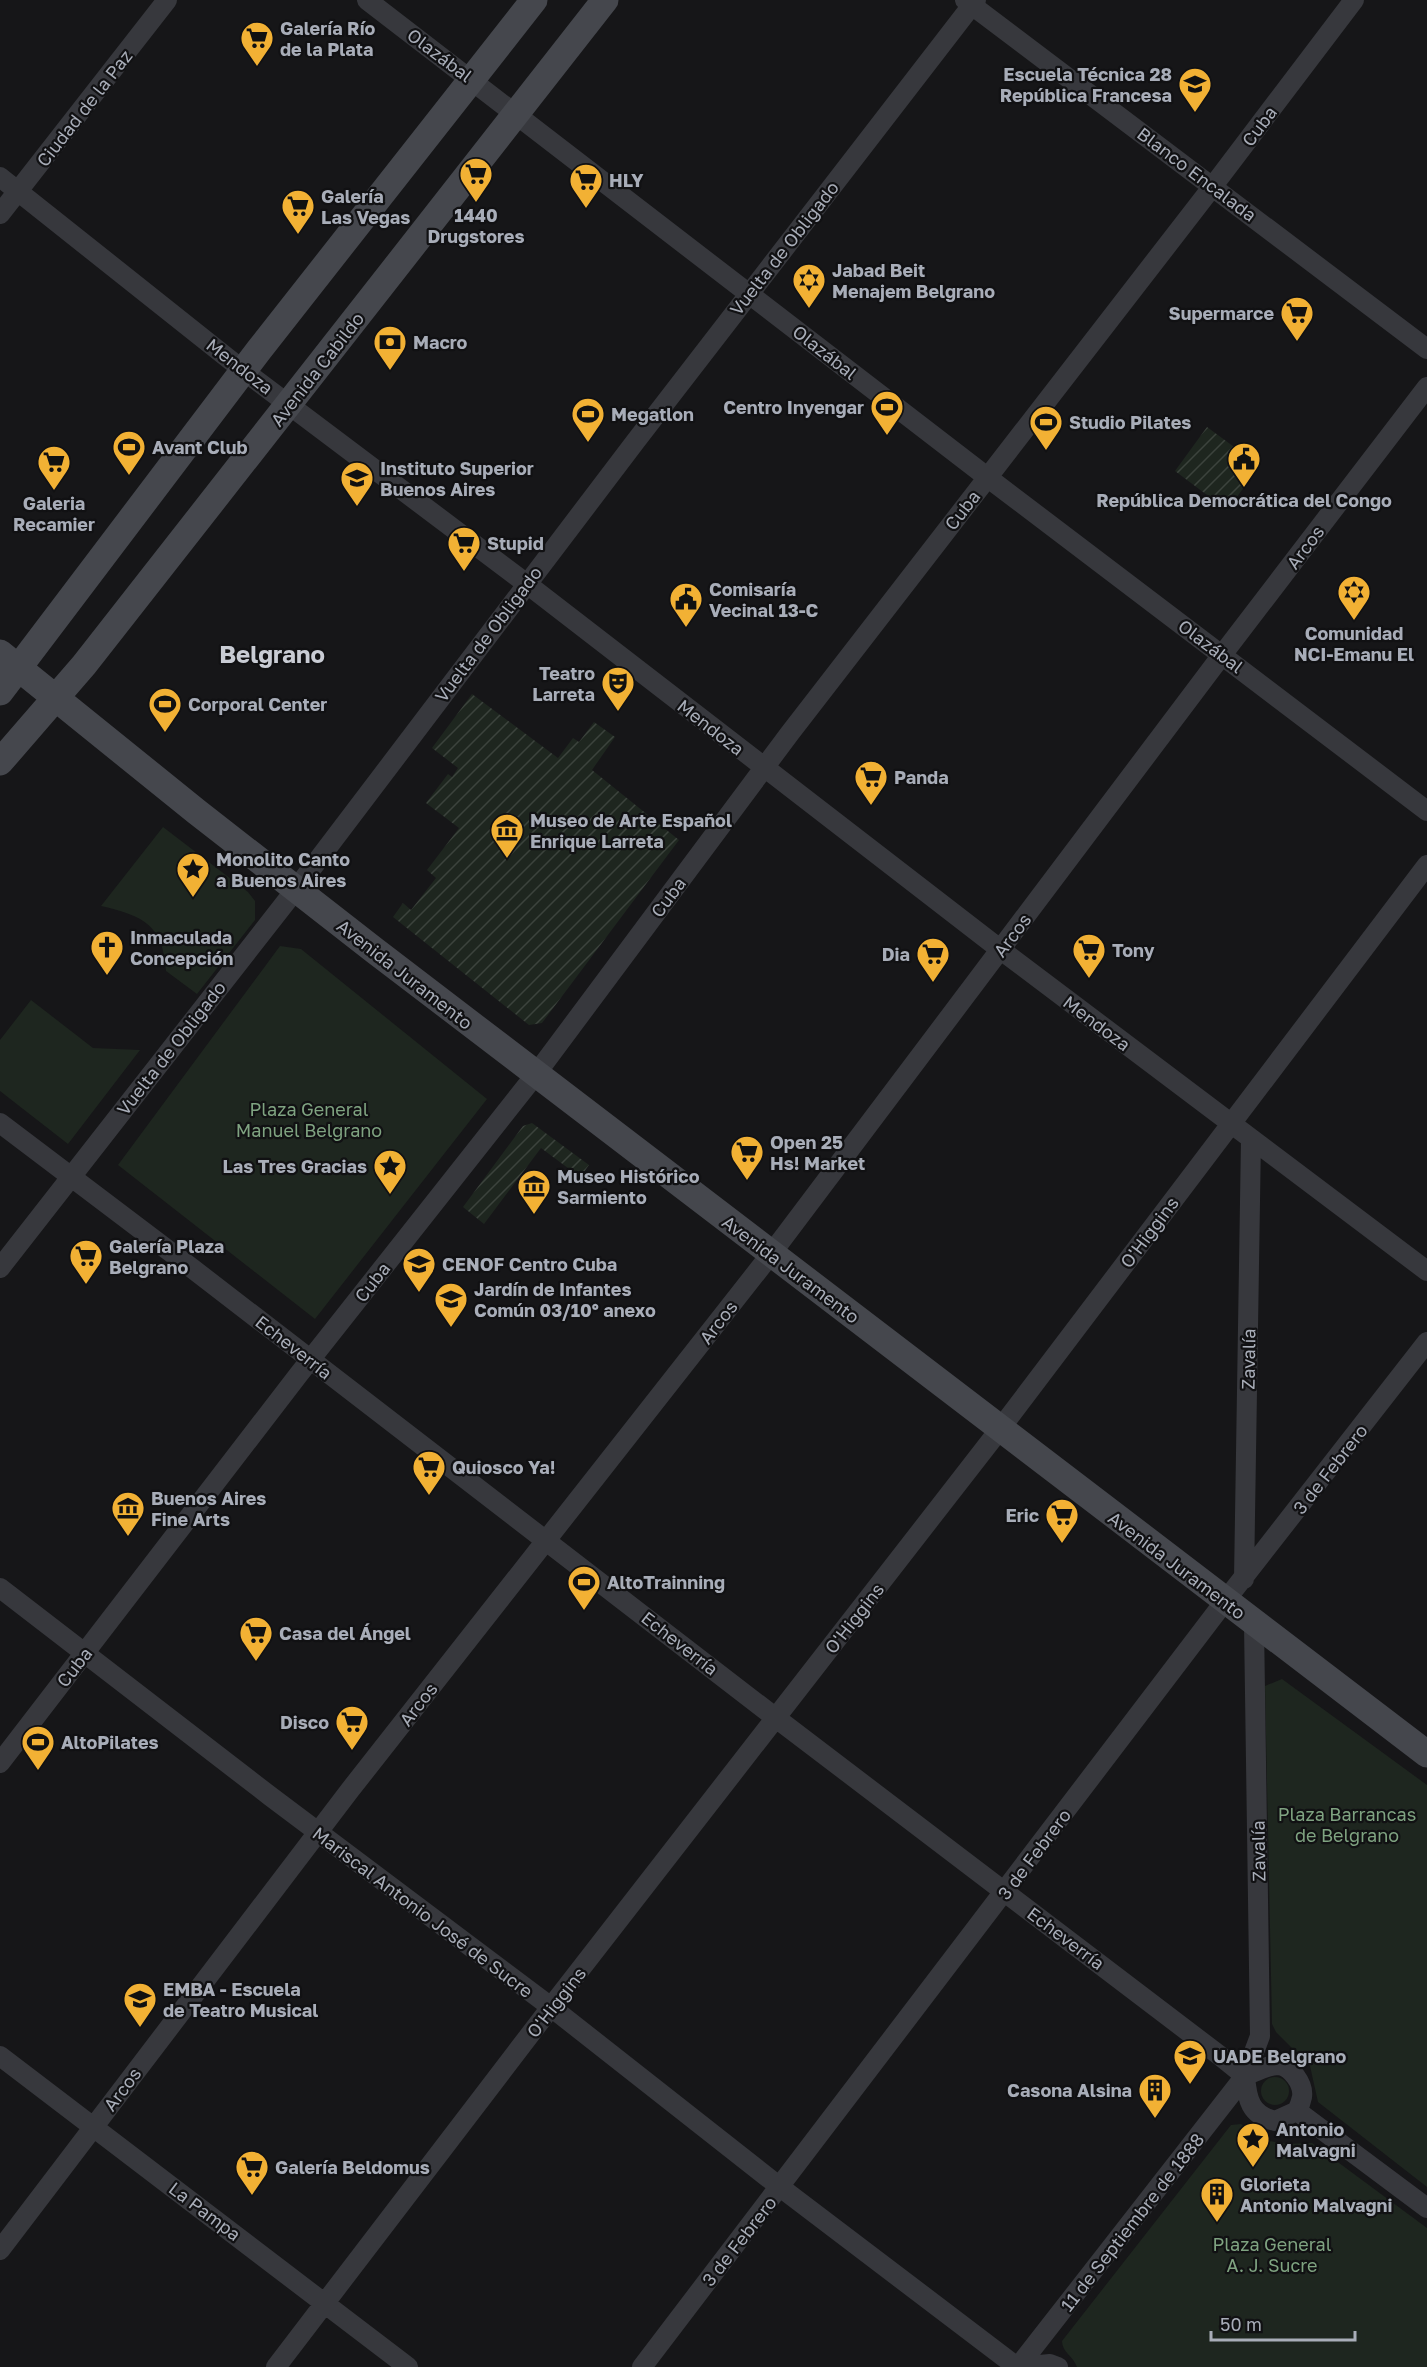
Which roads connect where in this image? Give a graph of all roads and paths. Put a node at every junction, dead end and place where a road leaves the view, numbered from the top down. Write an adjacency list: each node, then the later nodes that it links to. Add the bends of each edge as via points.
1 (167, 0): 11 (street, Ciudad de la Paz)
2 (367, 0): 7 (street, Olazábal)
3 (534, 0): 7 (main road)
4 (605, 0): 8 (main road, Avenida Cabildo)
5 (1354, 0): 10 (street, Cuba)
6 (971, 2): 10 (street, Blanco Encalada); 13 (street, Vuelta de Obligado)
7 (472, 79): 8 (street, Olazábal); 15 (main road)
8 (516, 114): 13 (street, Olazábal); 17 (main road, Avenida Cabildo)
9 (0, 177): 11 (street, Mendoza)
10 (1213, 186): 14 (street, Blanco Encalada); 18 (street, Cuba)
11 (19, 191): 12 (street, Ciudad de la Paz); 15 (street, Mendoza)
12 (0, 214)
13 (749, 294): 18 (street, Olazábal); 19 (street, Vuelta de Obligado)
14 (1427, 349)
15 (244, 370): 17 (street, Mendoza); 21 (main road)
16 (1427, 387): 20 (street, Arcos)
17 (289, 405): 19 (street, Mendoza); 23 (main road, Avenida Cabildo)
18 (987, 477): 20 (street, Olazábal); 25 (street, Cuba)
19 (527, 584): 25 (street, Mendoza); 28 (street, Vuelta de Obligado)
20 (1222, 655): 26 (street, Olazábal); 29 (street, Arcos)
21 (16, 665): 22 (main road); 23 (main road, Avenida Juramento)
22 (0, 692)
23 (55, 697): 24 (main road, Avenida Cabildo); 28 (main road, Avenida Juramento)
24 (0, 762)
25 (764, 768): 29 (street, Mendoza); 30 (street, Cuba)
26 (1427, 811)
27 (1427, 865): 32 (street, O'Higgins)
28 (296, 889): 30 (main road, Avenida Juramento); 34 (street, Vuelta de Obligado)
29 (1000, 950): 32 (street, Mendoza); 35 (street, Arcos)
30 (536, 1074): 35 (main road, Avenida Juramento); 39 (street, Cuba)
31 (0, 1123): 34 (street, Echeverría)
32 (1231, 1123): 33 (street, Mendoza); 40 (street, O'Higgins)
33 (1251, 1139): 37 (street, Mendoza); 42 (street, Zavalía)
34 (70, 1177): 36 (street, Vuelta de Obligado); 39 (street, Echeverría)
35 (771, 1254): 40 (main road, Avenida Juramento); 41 (street, Arcos)
36 (0, 1268)
37 (1427, 1271)
38 (1427, 1342): 42 (street, 3 de Febrero)
39 (310, 1360): 41 (street, Echeverría); 46 (street, Cuba)
40 (1000, 1429): 44 (main road, Avenida Juramento); 47 (street, O'Higgins)
41 (546, 1539): 47 (street, Echeverría); 50 (street, Arcos)
42 (1244, 1579): 44 (street, 3 de Febrero)
43 (0, 1588): 46 (street, Mariscal Antonio José de Sucre)
44 (1225, 1602): 45 (main road, Avenida Juramento); 51 (street, 3 de Febrero)
45 (1254, 1624): 48 (main road, Avenida Juramento); 54 (street, Zavalía, via 1261,2028)
46 (85, 1653): 49 (street, Cuba); 50 (street, Mariscal Antonio José de Sucre)
47 (776, 1718): 51 (street, Echeverría); 52 (street, O'Higgins)
48 (1427, 1754)
49 (0, 1763)
50 (318, 1833): 52 (street, Mariscal Antonio José de Sucre); 56 (street, Arcos)
51 (1005, 1892): 54 (street, Echeverría); 57 (street, 3 de Febrero)
52 (551, 2007): 57 (street, Mariscal Antonio José de Sucre); 60 (street, O'Higgins)
53 (0, 2056): 56 (street, La Pampa)
54 (1245, 2076): 55 (street, via 1250,2106 1257,2114 1275,2121); 55 (street, via 1273,2066 1286,2068 1301,2088); 64 (street, 11 de Septiembre de 1888)
55 (1297, 2111): 58 (street)
56 (94, 2126): 59 (street, Arcos); 60 (street, La Pampa)
57 (780, 2187): 63 (street, 3 de Febrero); 64 (street, Mariscal Antonio José de Sucre)
58 (1427, 2208)
59 (0, 2250)
60 (326, 2303): 61 (street, O'Higgins); 62 (street, La Pampa)
61 (276, 2367)
62 (408, 2367)
63 (642, 2367)
64 (1019, 2367): 65 (street)
65 (1058, 2367)

